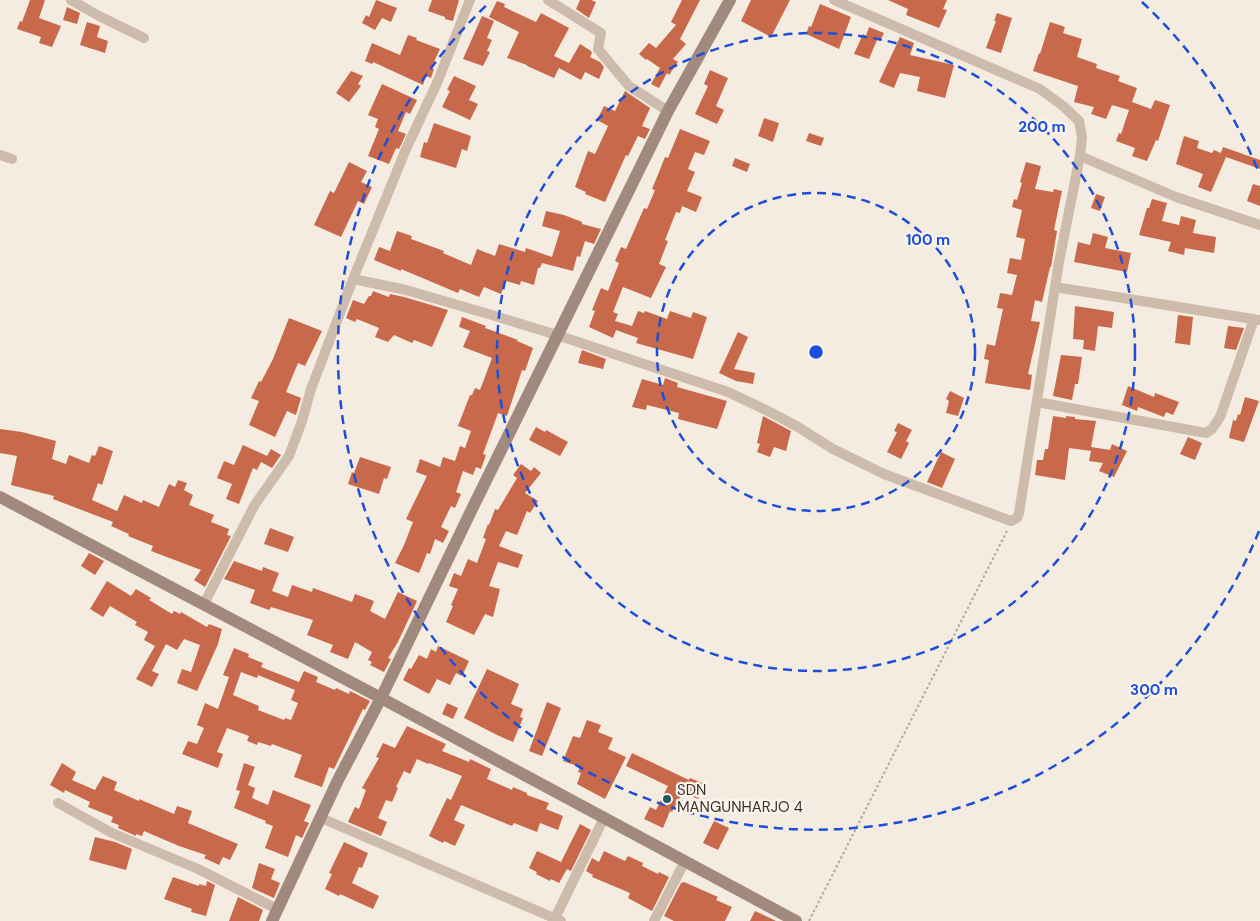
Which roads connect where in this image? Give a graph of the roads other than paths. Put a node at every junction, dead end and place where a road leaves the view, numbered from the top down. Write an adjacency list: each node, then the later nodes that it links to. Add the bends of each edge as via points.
1 (71, 0): 6 (street)
2 (470, 0): 12 (street)
3 (548, 0): 7 (street, via 601,33 598,49 629,86)
4 (730, 0): 7 (street)
5 (834, 0): 9 (street, via 1040,89 1079,121 1082,137)
6 (144, 38)
7 (668, 111): 15 (street)
8 (0, 155): 10 (street)
9 (1080, 156): 11 (street, via 1176,197); 13 (street)
10 (12, 159)
11 (1260, 225)
12 (353, 279): 15 (street, via 406,290); 18 (street, via 289,456 254,506)
13 (1055, 287): 14 (street); 16 (street)
14 (1257, 319): 16 (street, via 1220,417 1206,432)
15 (557, 335): 16 (street, via 728,392 884,474 1011,521 1019,513); 19 (street)
16 (1037, 402)
17 (0, 497): 18 (street)
18 (204, 604): 19 (street)
19 (380, 698): 21 (street); 22 (street)
20 (58, 803): 24 (street, via 112,833 198,869)
21 (321, 818): 24 (street); 25 (street)
22 (604, 818): 23 (street); 25 (street)
23 (685, 861): 26 (street); 27 (street)
24 (275, 915)
25 (558, 920)
26 (654, 921)
27 (796, 921)

